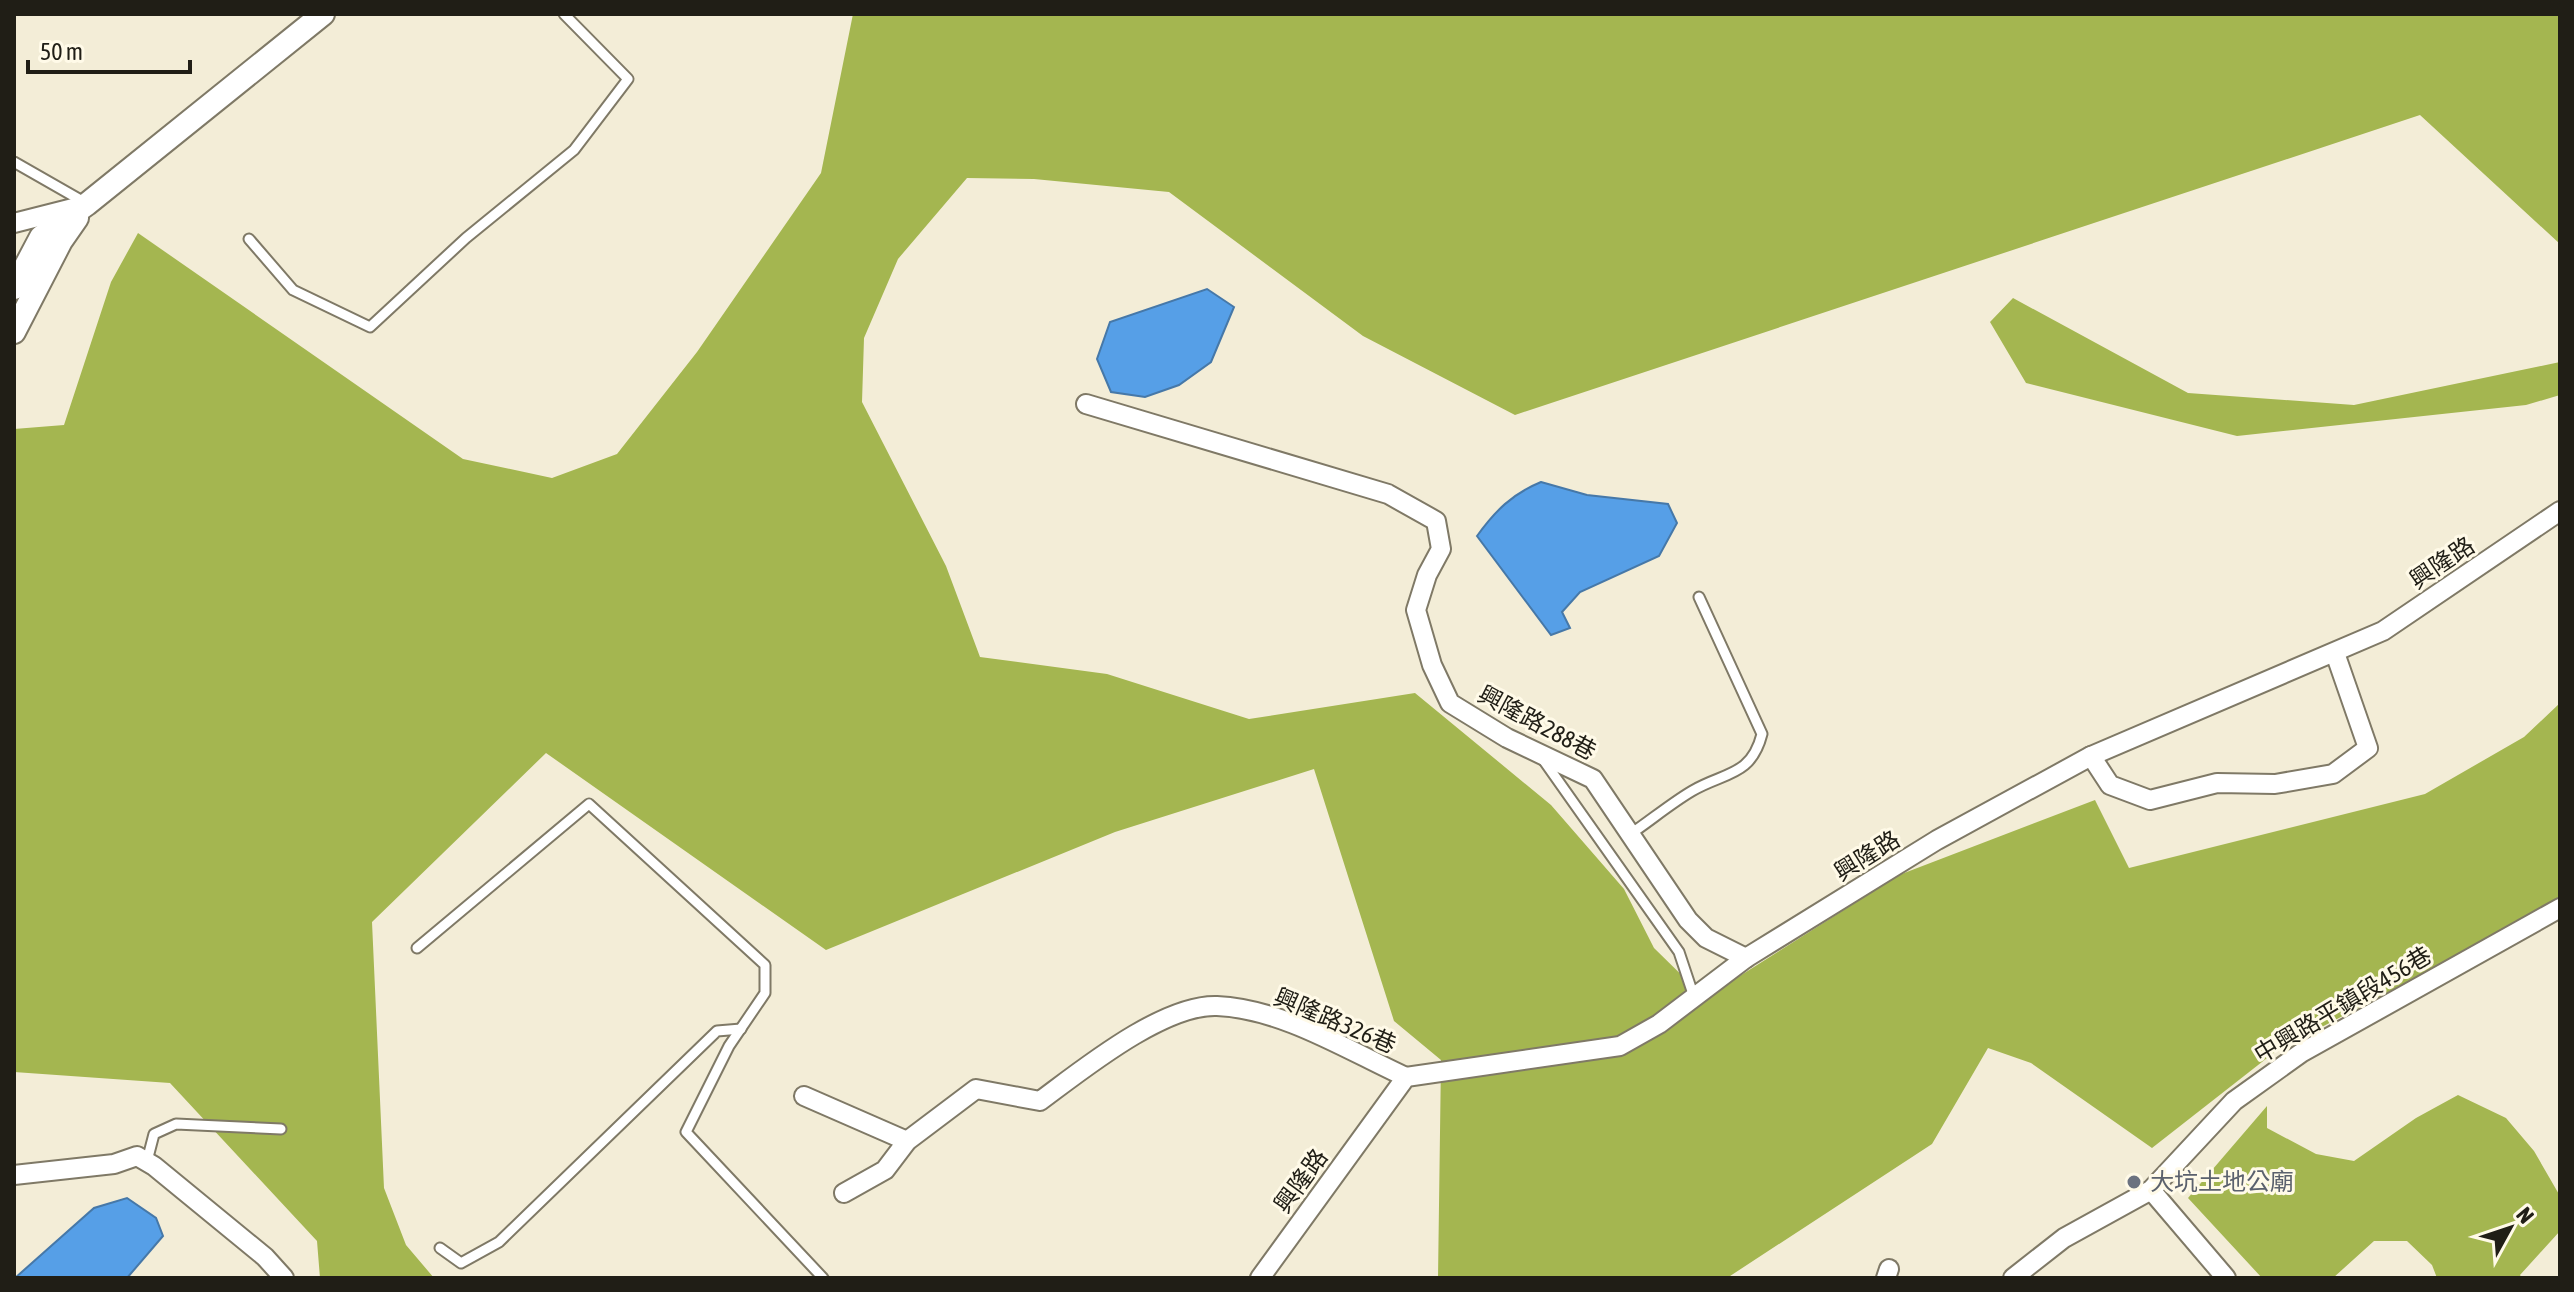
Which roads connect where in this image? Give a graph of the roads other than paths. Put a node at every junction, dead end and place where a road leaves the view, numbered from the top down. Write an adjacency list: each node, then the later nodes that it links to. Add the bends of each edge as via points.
1 (323, 14): 4 (street)
2 (564, 14): 6 (lane, via 628,79 574,150 466,238 370,327 293,290)
3 (14, 162): 4 (lane)
4 (87, 204): 5 (street); 7 (street, via 41,237); 8 (street, via 61,241)
5 (14, 223)
6 (249, 239)
7 (14, 288)
8 (14, 332)
9 (1086, 404): 13 (street, 興隆路288巷, via 1388,494 1436,521 1441,549 1416,610 1432,665 1450,703)
10 (2560, 511): 12 (street, 興隆路, via 2383,631)
11 (1699, 597): 15 (lane, via 1762,734 1756,755 1730,777 1695,790)
12 (2335, 653): 14 (street, 興隆路); 14 (street, via 2368,748 2333,774 2275,784 2217,783 2150,800 2110,785)
13 (1539, 753): 15 (street, 興隆路288巷, via 1593,779); 19 (lane, via 1679,952)
14 (2091, 756): 18 (street, 興隆路, via 1937,840)
15 (1629, 835): 18 (street, 興隆路288巷, via 1688,920 1706,938)
16 (2560, 908): 27 (street, 中興路平鎮段456巷, via 2301,1053 2234,1101)
17 (417, 948): 20 (lane, via 589,804 765,965 765,993)
18 (1746, 958): 19 (street, 興隆路)
19 (1694, 997): 21 (street, 興隆路, via 1620,1046)
20 (741, 1029): 29 (lane, via 717,1031 499,1242 461,1263); 31 (lane, via 686,1132)
21 (1406, 1077): 24 (street, 興隆路326巷, via 1273,1016 1215,1006 1162,1020 1102,1055 1040,1101 976,1089); 32 (street, 興隆路)
22 (804, 1096): 24 (street)
23 (281, 1129): 25 (lane, via 176,1124 154,1134)
24 (907, 1141): 28 (street, 興隆路326巷, via 885,1170)
25 (147, 1161): 26 (street, via 137,1156 114,1164); 30 (street)
26 (14, 1175)
27 (2151, 1190): 33 (street, 中興路平鎮段456巷, via 2064,1238); 34 (street)
28 (844, 1193)
29 (440, 1248)
30 (284, 1278)
31 (823, 1278)
32 (1260, 1278)
33 (2013, 1278)
34 (2226, 1278)

